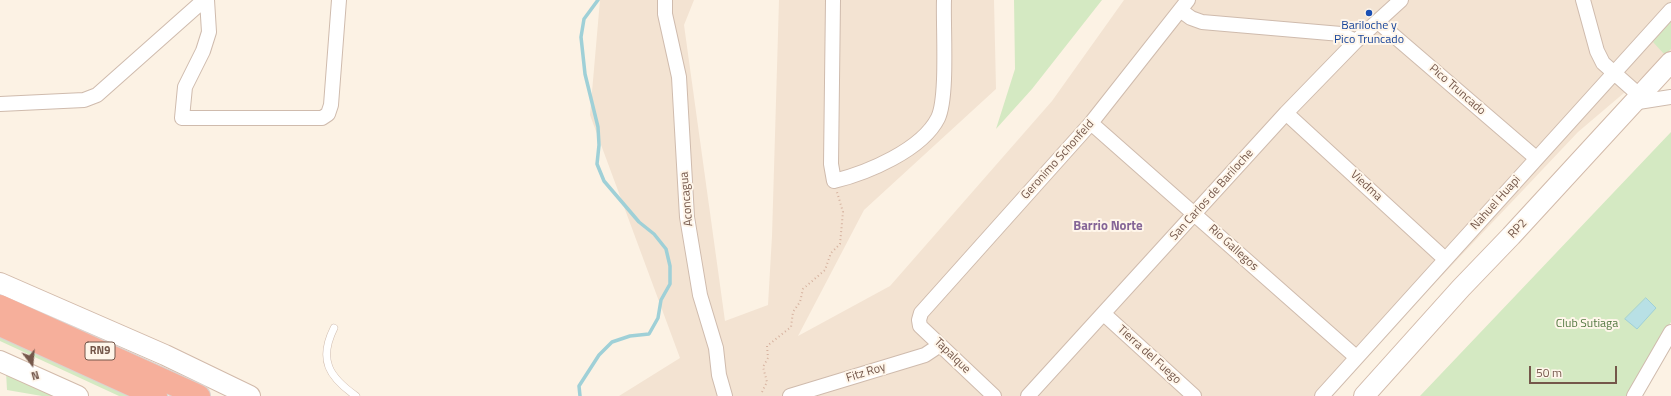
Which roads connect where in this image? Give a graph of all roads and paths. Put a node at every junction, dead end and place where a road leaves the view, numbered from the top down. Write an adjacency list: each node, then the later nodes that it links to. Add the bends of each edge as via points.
1 (206, 0): 2 (street, via 208,32 185,87 182,118 322,118 328,114 331,105); 16 (street, via 97,95 84,100)
2 (339, 0)
3 (665, 0): 39 (street, Aconcagua, via 679,77 687,217 700,295 716,348 719,375)
4 (833, 0): 20 (street, via 831,164)
5 (944, 0): 20 (street, via 943,101 938,118 928,133 911,149 850,177)
6 (1402, 0): 10 (street, San Carlos de Bariloche)
7 (1583, 0): 13 (street, via 1597,51)
8 (1184, 5): 11 (street, via 1191,18 1202,22 1341,34); 18 (street, Geronimo Schonfeld)
9 (1671, 10): 13 (street, Nahuel Huapi)
10 (1378, 22): 11 (street, San Carlos de Bariloche); 19 (street, Pico Truncado)
11 (1356, 41): 17 (street, San Carlos de Bariloche)
12 (1671, 62): 15 (street, RP2 / RP2)
13 (1612, 73): 15 (street); 19 (street, Nahuel Huapi)
14 (1671, 97): 15 (street)
15 (1636, 99): 45 (street, RP2 / RP2)
16 (0, 104)
17 (1286, 113): 21 (street, San Carlos de Bariloche); 22 (street, Viedma)
18 (1091, 123): 21 (street, Rio Gallegos); 25 (street, Geronimo Schonfeld)
19 (1536, 158): 22 (street, Nahuel Huapi)
20 (834, 181): 33 (path, via 843,212 840,244 831,253 825,270 803,290 800,302 793,312 791,326 767,346 768,358 763,367 767,382)
21 (1194, 214): 26 (street, San Carlos de Bariloche); 31 (street, Rio Gallegos)
22 (1445, 260): 31 (street, Nahuel Huapi)
23 (0, 283): 37 (street, via 165,355)
24 (0, 306): 36 (highway, RN9)
25 (921, 313): 30 (street, Tapalque, via 920,326)
26 (1104, 314): 42 (street, San Carlos de Bariloche); 43 (street, Tierra del Fuego)
27 (0, 325): 35 (highway, RN9)
28 (334, 328): 38 (lane, via 327,345 327,364 332,375)
29 (1671, 332): 46 (street)
30 (940, 345): 40 (street, Fitz Roy, via 925,355); 41 (street, Tapalque)
31 (1356, 357): 44 (street, Nahuel Huapi)
32 (0, 361): 34 (street)
33 (762, 392)
34 (78, 396)
35 (156, 396)
36 (199, 396)
37 (250, 396)
38 (356, 396)
39 (725, 396)
40 (790, 396)
41 (994, 396)
42 (1028, 396)
43 (1194, 396)
44 (1322, 396)
45 (1364, 396)
46 (1634, 396)

